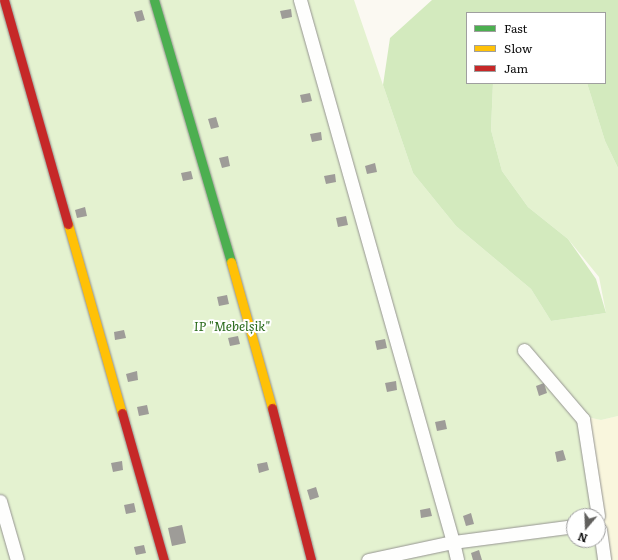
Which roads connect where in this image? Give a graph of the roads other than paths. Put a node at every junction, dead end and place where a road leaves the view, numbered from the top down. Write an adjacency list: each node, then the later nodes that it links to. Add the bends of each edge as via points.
1 (4, 0): 11 (street)
2 (154, 0): 12 (street, via 250,326)
3 (300, 0): 8 (street)
4 (524, 350): 6 (street, via 583,419)
5 (0, 501): 10 (street)
6 (597, 508)
7 (566, 527): 8 (street)
8 (454, 542): 13 (street); 14 (street)
9 (602, 548): 15 (street)
10 (17, 560)
11 (164, 560)
12 (311, 560)
13 (368, 560)
14 (457, 560)
15 (604, 560)

